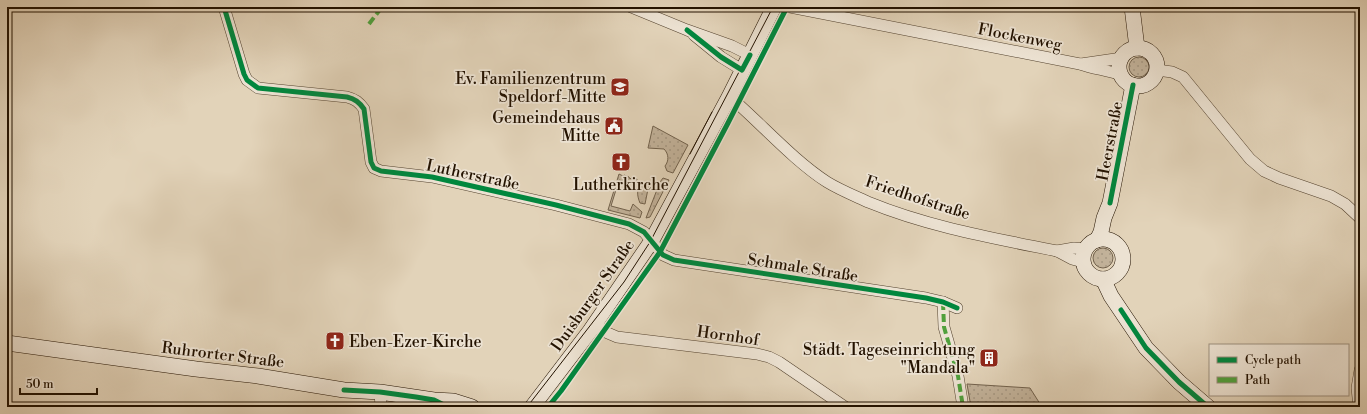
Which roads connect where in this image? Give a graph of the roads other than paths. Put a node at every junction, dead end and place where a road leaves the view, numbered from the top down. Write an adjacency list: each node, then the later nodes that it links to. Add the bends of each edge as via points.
1 (224, 7): 18 (street, Lutherstraße, via 244,74 253,85 264,89 347,97 360,103 364,109 374,168 477,186 629,224 644,232)
2 (631, 7): 6 (street)
3 (774, 7): 8 (street, Duisburger Straße)
4 (790, 7): 10 (street, Flockenweg)
5 (1132, 7): 7 (street)
6 (687, 30): 8 (street); 11 (street)
7 (1137, 48): 9 (street, via 1131,49); 12 (street, via 1148,50 1152,54)
8 (750, 55): 11 (street, Duisburger Straße)
9 (1122, 58): 10 (street, Flockenweg); 13 (street)
10 (1080, 64): 13 (street, Flockenweg)
11 (742, 70): 15 (street, Duisburger Straße)
12 (1157, 70): 14 (street, Heerstraße, via 1149,83); 17 (street, via 1172,72 1182,77 1250,159 1264,171 1331,196 1345,204)
13 (1121, 75): 14 (street, Heerstraße)
14 (1133, 85): 16 (street, Heerstraße)
15 (729, 97): 18 (street, Duisburger Straße); 20 (street, Friedhofstraße, via 827,182 885,209 937,226 1057,251 1072,259)
16 (1110, 203): 19 (street, Heerstraße); 20 (street, Heerstraße, via 1101,232)
17 (1360, 218)
18 (651, 242): 23 (street, Schmale Straße, via 663,255 674,260); 26 (street, Duisburger Straße)
19 (1114, 243): 20 (street, Friedhofstraße, via 1109,240); 21 (street, via 1121,251 1122,257)
20 (1088, 250): 22 (street, Friedhofstraße, via 1088,272)
21 (1118, 272): 22 (street); 25 (street)
22 (1103, 279): 25 (street)
23 (943, 302): 24 (street, Schmale Straße); 36 (street, via 944,326 958,376)
24 (957, 308)
25 (1121, 310): 37 (street, via 1146,348)
26 (595, 324): 31 (street, Duisburger Straße); 35 (street, Hornhof, via 617,337 769,357)
27 (7, 343): 29 (street, Ruhrorter Straße, via 344,390)
28 (1360, 370): 38 (street, via 1357,388)
29 (380, 392): 30 (street, Ruhrorter Straße); 32 (street)
30 (434, 400): 33 (street, Ruhrorter Straße); 34 (street, Ruhrorter Straße, via 453,401)
31 (535, 404)
32 (381, 407)
33 (448, 407)
34 (472, 407)
35 (845, 407)
36 (963, 407)
37 (1208, 407)
38 (1359, 407)

